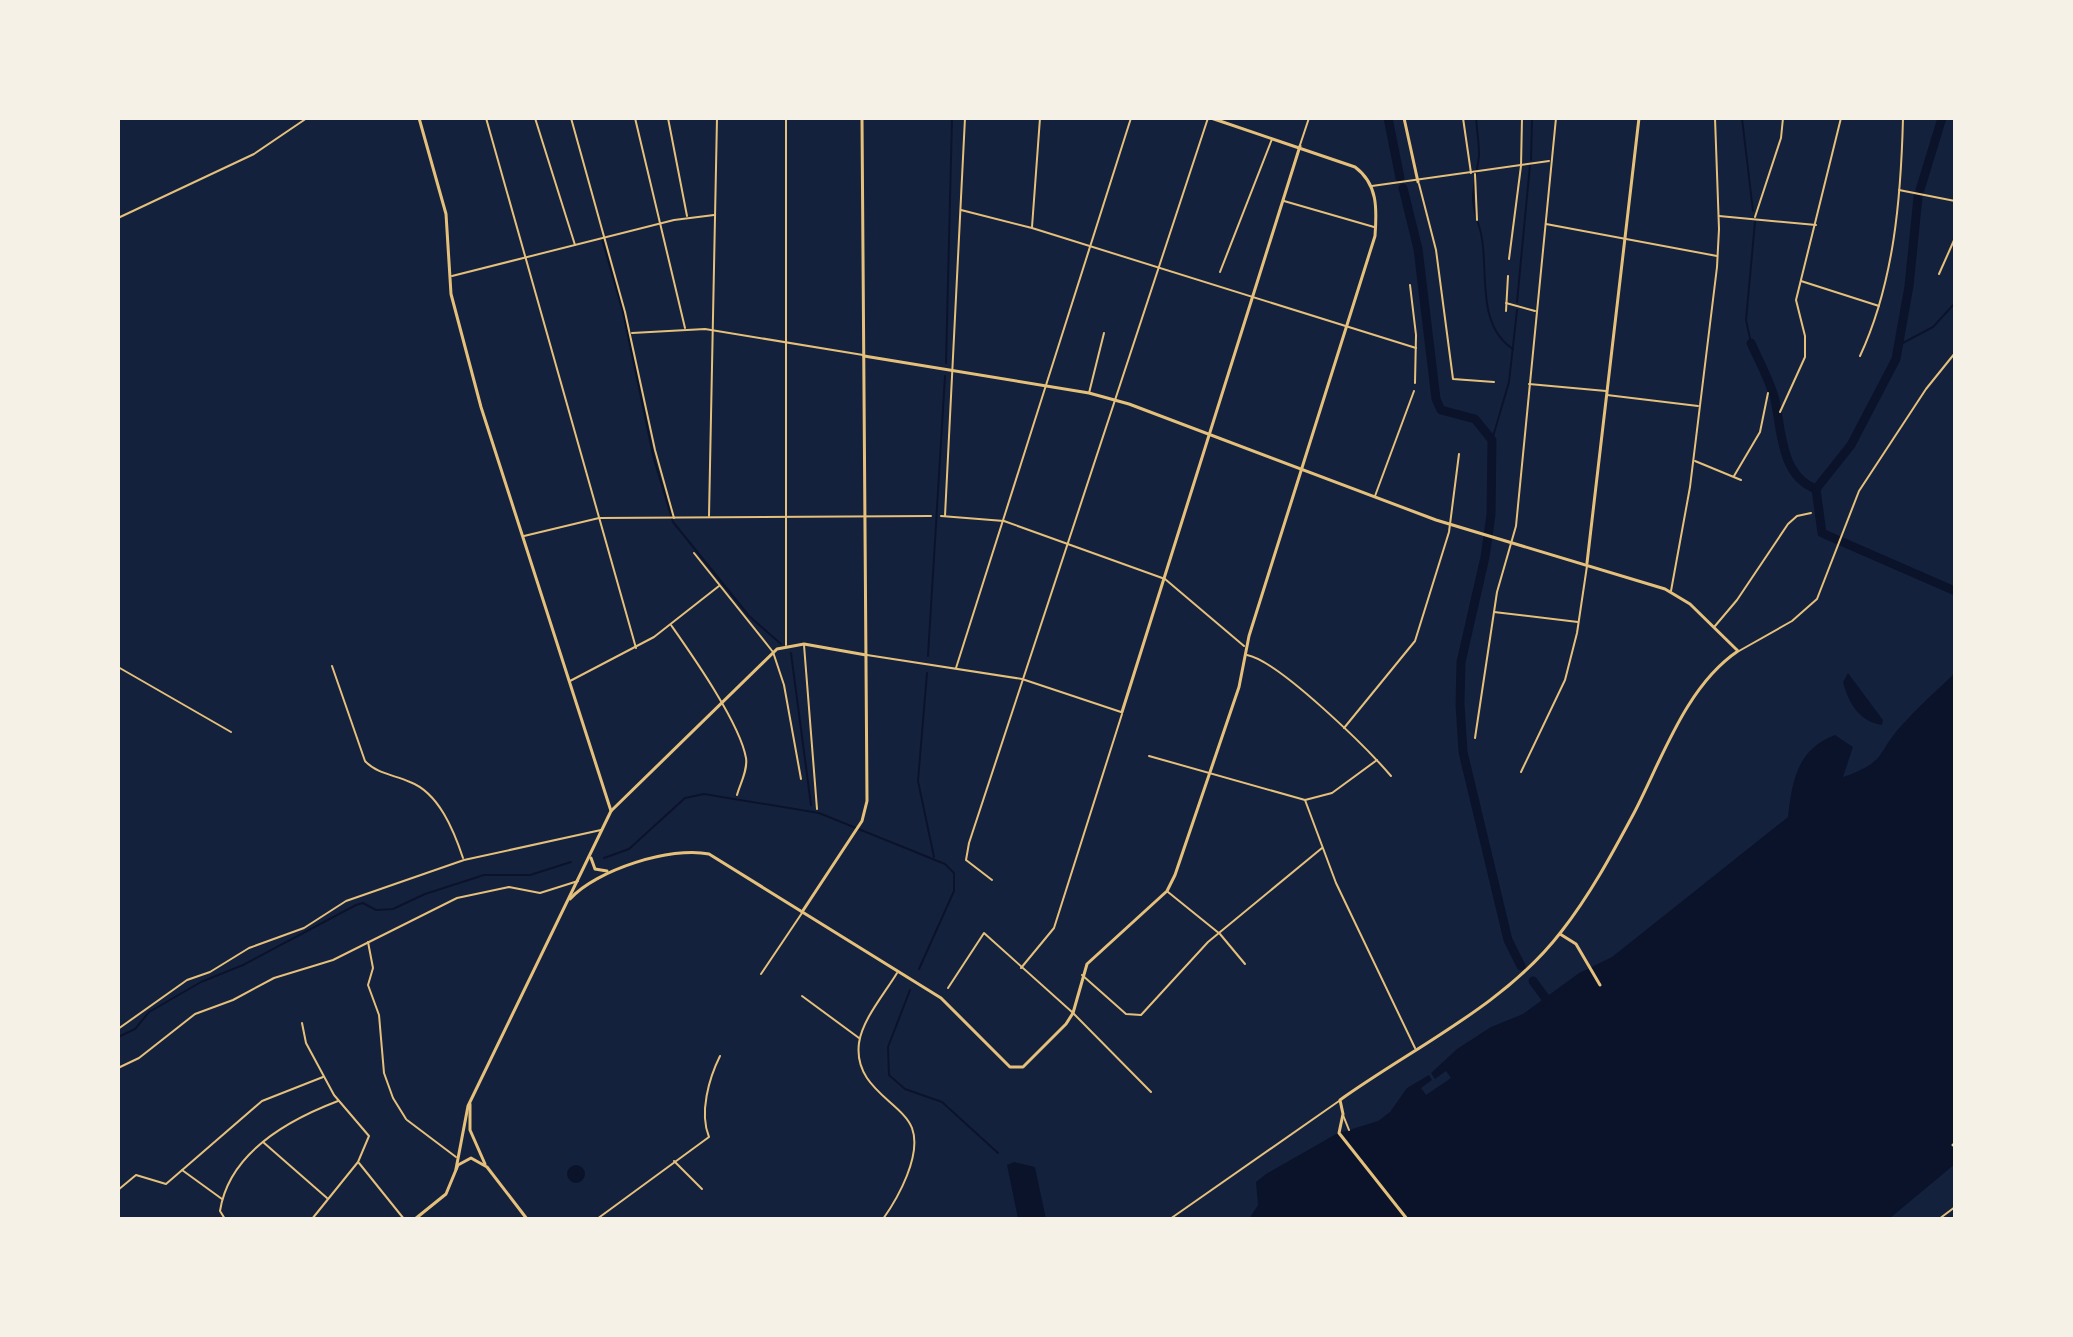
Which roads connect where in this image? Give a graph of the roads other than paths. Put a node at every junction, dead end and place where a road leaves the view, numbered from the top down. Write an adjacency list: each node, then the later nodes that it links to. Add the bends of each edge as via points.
1 (307, 118): 39 (street, via 254,154)
2 (419, 118): 58 (main road, via 447,223)
3 (486, 118): 54 (street)
4 (535, 118): 50 (street)
5 (571, 118): 47 (street)
6 (635, 118): 42 (street)
7 (668, 118): 40 (street)
8 (717, 118): 36 (street)
9 (786, 118): 72 (street)
10 (862, 118): 75 (main road)
11 (965, 118): 35 (street)
12 (1040, 118): 46 (street)
13 (1131, 118): 51 (street)
14 (1209, 118): 25 (main road); 55 (street)
15 (1309, 118): 26 (street)
16 (1404, 118): 30 (main road)
17 (1463, 118): 29 (street)
18 (1522, 118): 28 (street)
19 (1556, 118): 27 (street)
20 (1639, 118): 48 (main road)
21 (1715, 118): 37 (street)
22 (1783, 118): 38 (street)
23 (1841, 118): 44 (street)
24 (1903, 118): 32 (street)
25 (1273, 138): 26 (main road); 56 (street)
26 (1300, 146): 31 (main road, via 1355,167); 33 (main road)
27 (1549, 161): 28 (street); 43 (street)
28 (1521, 166): 29 (street); 53 (street)
29 (1474, 174): 30 (street); 41 (street)
30 (1418, 182): 31 (street); 78 (street, via 1436,250 1453,379)
31 (1372, 186): 45 (main road)
32 (1899, 190): 34 (street); 64 (street)
33 (1283, 201): 45 (street); 62 (main road)
34 (1955, 201)
35 (961, 210): 46 (street); 77 (street)
36 (715, 215): 40 (street); 69 (street)
37 (1719, 216): 38 (street); 52 (street)
38 (1755, 217): 44 (street)
39 (118, 218)
40 (688, 218): 42 (street)
41 (1477, 220)
42 (660, 224): 47 (street); 68 (street)
43 (1546, 224): 48 (street); 66 (street)
44 (1817, 225): 60 (street)
45 (1375, 227): 67 (main road)
46 (1032, 228): 51 (street)
47 (605, 238): 50 (street); 70 (street)
48 (1625, 238): 52 (street); 82 (main road)
49 (1954, 242): 57 (street)
50 (576, 246): 54 (street)
51 (1088, 246): 55 (street); 80 (street)
52 (1718, 257): 85 (street)
53 (1509, 259)
54 (525, 260): 58 (street); 99 (street)
55 (1158, 268): 62 (street); 84 (street)
56 (1220, 272)
57 (1939, 274)
58 (450, 276): 103 (main road, via 481,407)
59 (1508, 276): 63 (street)
60 (1801, 281): 64 (street); 86 (street, via 1796,300 1805,357)
61 (1410, 285): 73 (street)
62 (1254, 297): 67 (street); 87 (main road)
63 (1506, 303): 65 (street); 66 (street)
64 (1880, 306): 76 (street)
65 (1506, 311)
66 (1536, 311): 79 (street)
67 (1347, 327): 73 (street); 90 (main road)
68 (685, 329): 69 (street); 70 (street)
69 (711, 330): 72 (street); 98 (street)
70 (631, 333): 100 (street)
71 (1104, 333): 81 (street)
72 (785, 342): 75 (street); 95 (street)
73 (1416, 348): 93 (street, via 1414,391)
74 (1955, 353): 119 (street, via 1859,491 1821,593 1799,616)
75 (864, 356): 77 (main road); 96 (main road)
76 (1860, 356)
77 (955, 370): 80 (main road); 101 (street, via 943,516)
78 (1494, 382)
79 (1529, 384): 82 (street); 104 (street)
80 (1044, 385): 81 (main road); 101 (street)
81 (1089, 393): 84 (main road)
82 (1607, 393): 85 (street); 107 (main road)
83 (1768, 393): 91 (street, via 1760,432)
84 (1115, 399): 87 (main road); 105 (street)
85 (1700, 406): 89 (street)
86 (1780, 412)
87 (1211, 435): 90 (main road); 108 (main road)
88 (1459, 454): 102 (street)
89 (1693, 461): 91 (street); 110 (street)
90 (1302, 470): 93 (main road); 118 (main road)
91 (1734, 476): 92 (street)
92 (1741, 480)
93 (1375, 497): 102 (main road)
94 (1811, 513): 114 (street, via 1788,524)
95 (786, 516): 96 (street); 98 (street); 116 (street)
96 (863, 516): 97 (street); 121 (main road)
97 (931, 516)
98 (709, 517): 100 (street)
99 (599, 518): 100 (street); 103 (street); 117 (street)
100 (674, 518)
101 (1004, 521): 105 (street); 125 (street)
102 (1449, 525): 104 (main road); 130 (street, via 1411,650)
103 (523, 536): 127 (main road)
104 (1511, 540): 107 (main road); 111 (street)
105 (1068, 543): 108 (street); 126 (street)
106 (694, 553): 109 (street)
107 (1587, 563): 110 (main road); 112 (street)
108 (1165, 579): 118 (street); 129 (main road)
109 (720, 586): 113 (street); 120 (street)
110 (1671, 592): 114 (main road)
111 (1494, 612): 112 (street); 132 (street)
112 (1579, 622): 135 (street, via 1565,680)
113 (671, 625): 117 (street); 128 (street)
114 (1714, 627): 119 (main road)
115 (804, 644): 116 (main road); 121 (main road); 141 (street)
116 (786, 645): 120 (main road)
117 (636, 648): 127 (street)
118 (1247, 648): 122 (main road)
119 (1738, 651): 154 (main road, via 1718,668 1687,712 1606,864)
120 (773, 652): 128 (main road); 138 (street)
121 (866, 655): 125 (street); 152 (main road, via 867,801 862,821)
122 (1246, 655): 130 (street, via 1264,661); 136 (main road)
123 (332, 666): 146 (street, via 365,761 422,789 450,825)
124 (118, 667): 131 (street)
125 (956, 668): 126 (street)
126 (1022, 679): 129 (street); 148 (street, via 966,854 968,862)
127 (570, 681): 142 (main road)
128 (721, 703): 139 (street, via 747,759); 142 (main road)
129 (1122, 712): 157 (street, via 1054,928)
130 (1344, 728): 134 (street)
131 (231, 732)
132 (1475, 738)
133 (1149, 756): 136 (street)
134 (1377, 760): 137 (street); 140 (street, via 1332,793)
135 (1521, 772)
136 (1209, 775): 140 (street); 150 (main road)
137 (1391, 776)
138 (801, 779)
139 (737, 795)
140 (1305, 800): 144 (street)
141 (817, 809)
142 (611, 811): 143 (main road)
143 (602, 830): 145 (main road); 146 (street)
144 (1322, 848): 153 (street); 168 (street)
145 (593, 850): 147 (main road, via 593,867); 149 (main road)
146 (464, 860): 166 (street, via 346,901 304,928 249,948 187,980)
147 (609, 871): 151 (main road); 152 (main road, via 702,852)
148 (992, 880)
149 (579, 881): 151 (main road); 155 (street, via 540,893 509,887 473,893)
150 (1167, 891): 153 (street); 160 (main road, via 1090,960)
151 (570, 899): 173 (main road)
152 (802, 912): 158 (main road); 159 (street)
153 (1220, 934): 156 (street); 160 (street, via 1136,1017)
154 (1560, 934): 161 (main road, via 1576,944); 168 (main road, via 1504,988)
155 (368, 942): 170 (street, via 195,1014); 179 (street, via 373,968 368,985 379,1015 384,1073 393,1098 407,1120)
156 (1245, 964)
157 (1021, 968): 162 (street, via 984,933); 164 (street)
158 (897, 972): 164 (main road, via 941,998 1013,1068 1025,1065); 167 (street)
159 (761, 974)
160 (1082, 975): 164 (main road)
161 (1600, 985)
162 (948, 988)
163 (802, 996): 167 (street)
164 (1073, 1013): 172 (street)
165 (302, 1023): 171 (street)
166 (118, 1029)
167 (860, 1038): 196 (street, via 867,1075 909,1123 914,1138 904,1187)
168 (1416, 1049): 174 (main road)
169 (720, 1056): 180 (street, via 705,1119 709,1137)
170 (118, 1068)
171 (323, 1077): 175 (street); 183 (street, via 262,1101)
172 (1151, 1092)
173 (474, 1093): 179 (main road); 182 (main road, via 468,1121)
174 (1340, 1100): 176 (main road); 197 (street)
175 (338, 1101): 178 (street, via 293,1119); 181 (street, via 368,1131 369,1143)
176 (1343, 1114): 177 (street); 198 (main road, via 1339,1133)
177 (1349, 1130)
178 (262, 1141): 187 (street); 188 (street)
179 (457, 1158): 184 (main road)
180 (674, 1161): 185 (street); 195 (street)
181 (358, 1162): 187 (street); 192 (street)
182 (487, 1167): 184 (main road, via 467,1158); 194 (main road)
183 (181, 1170): 186 (street, via 163,1186 136,1175); 188 (street)
184 (455, 1173): 193 (main road, via 446,1194)
185 (702, 1189)
186 (118, 1190)
187 (328, 1199): 191 (street)
188 (223, 1200): 190 (street, via 220,1211)
189 (1955, 1207): 199 (street)
190 (225, 1219)
191 (312, 1219)
192 (404, 1219)
193 (415, 1219)
194 (527, 1219)
195 (597, 1219)
196 (883, 1219)
197 (1170, 1219)
198 (1407, 1219)
199 (1939, 1219)

